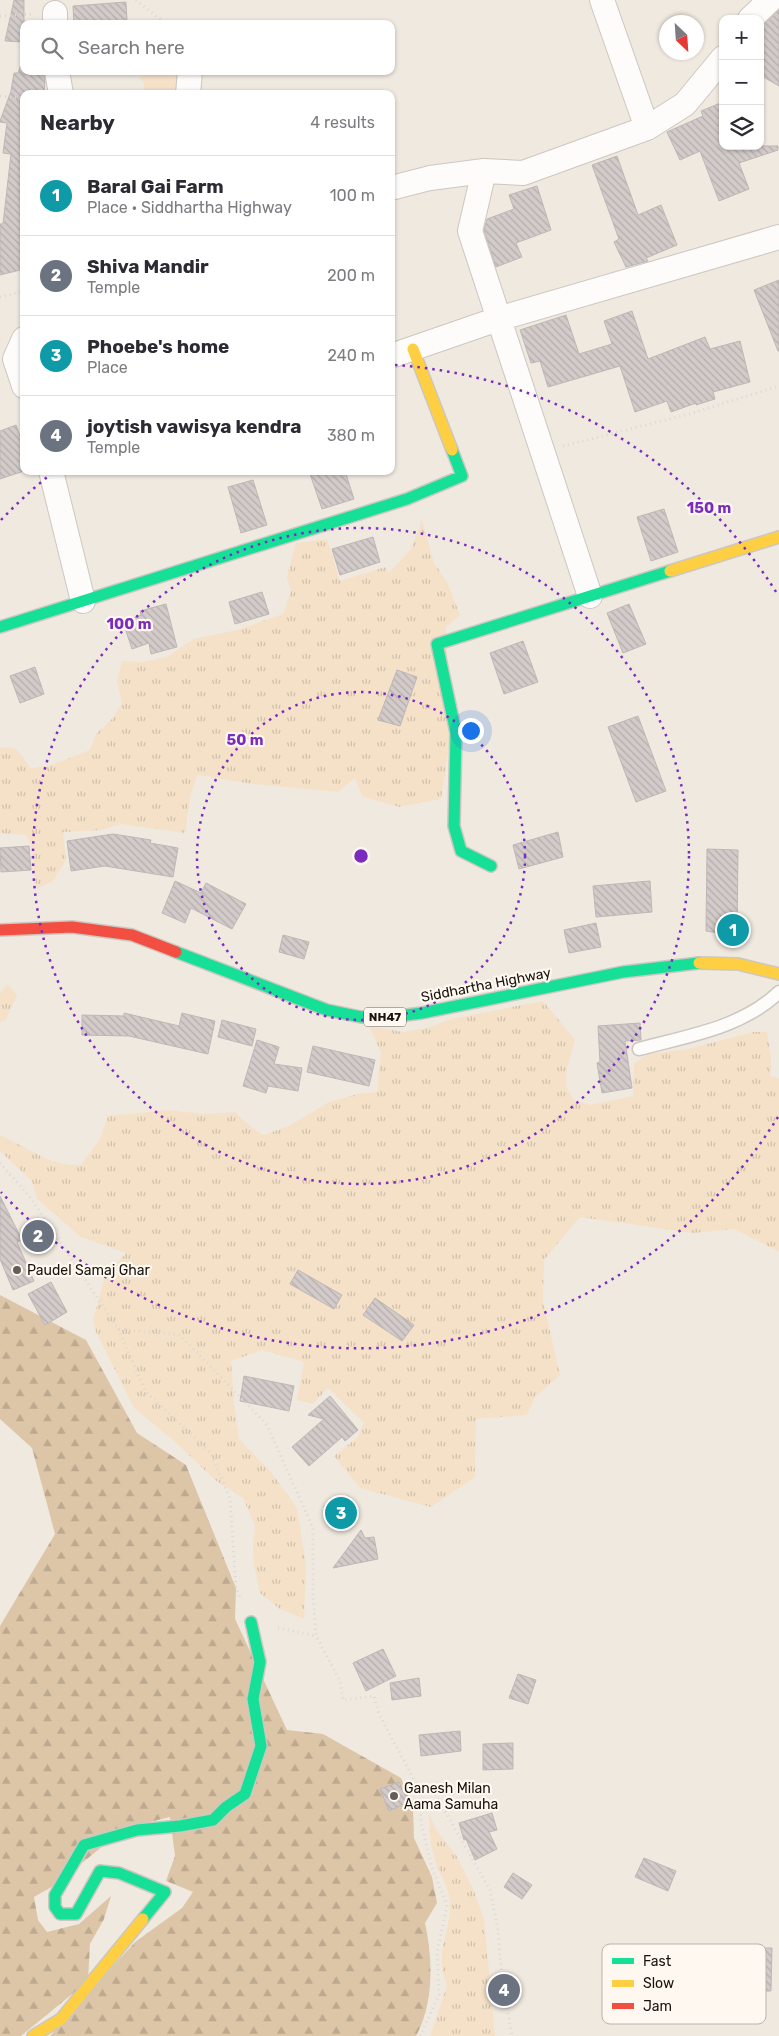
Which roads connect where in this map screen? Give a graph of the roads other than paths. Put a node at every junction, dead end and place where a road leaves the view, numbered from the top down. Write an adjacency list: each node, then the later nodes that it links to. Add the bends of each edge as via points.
1 (602, 0): 9 (street)
2 (770, 0): 3 (street)
3 (754, 15)
4 (721, 60): 9 (street, via 685,104)
5 (58, 75): 7 (street)
6 (190, 75): 8 (street)
7 (60, 90)
8 (188, 90)
9 (647, 128): 10 (street, via 523,173)
10 (484, 171): 11 (street, via 430,178); 13 (street, via 470,231)
11 (395, 187)
12 (779, 237): 13 (street)
13 (498, 319): 14 (street); 19 (street)
14 (402, 353): 20 (main road, via 462,476 407,499)
15 (13, 354): 16 (street)
16 (20, 374)
17 (52, 475): 20 (street)
18 (779, 537): 19 (main road)
19 (590, 596): 22 (main road, via 437,644 456,733 454,826 461,851)
20 (83, 601): 21 (main road)
21 (0, 627)
22 (491, 866)
23 (0, 930): 24 (main road, Siddhartha Highway / NH47, via 72,927 132,935 328,1010 360,1017 422,1013 623,972 708,962 738,964)
24 (779, 974)
25 (779, 992): 26 (lane, via 734,1022)
26 (639, 1049)
27 (251, 1622): 28 (main road, via 260,1662 253,1699 262,1746 245,1794 213,1820 137,1830 84,1846 55,1895 55,1907 60,1914 76,1914 100,1872 119,1873 166,1892 60,2019)
28 (33, 2036)

